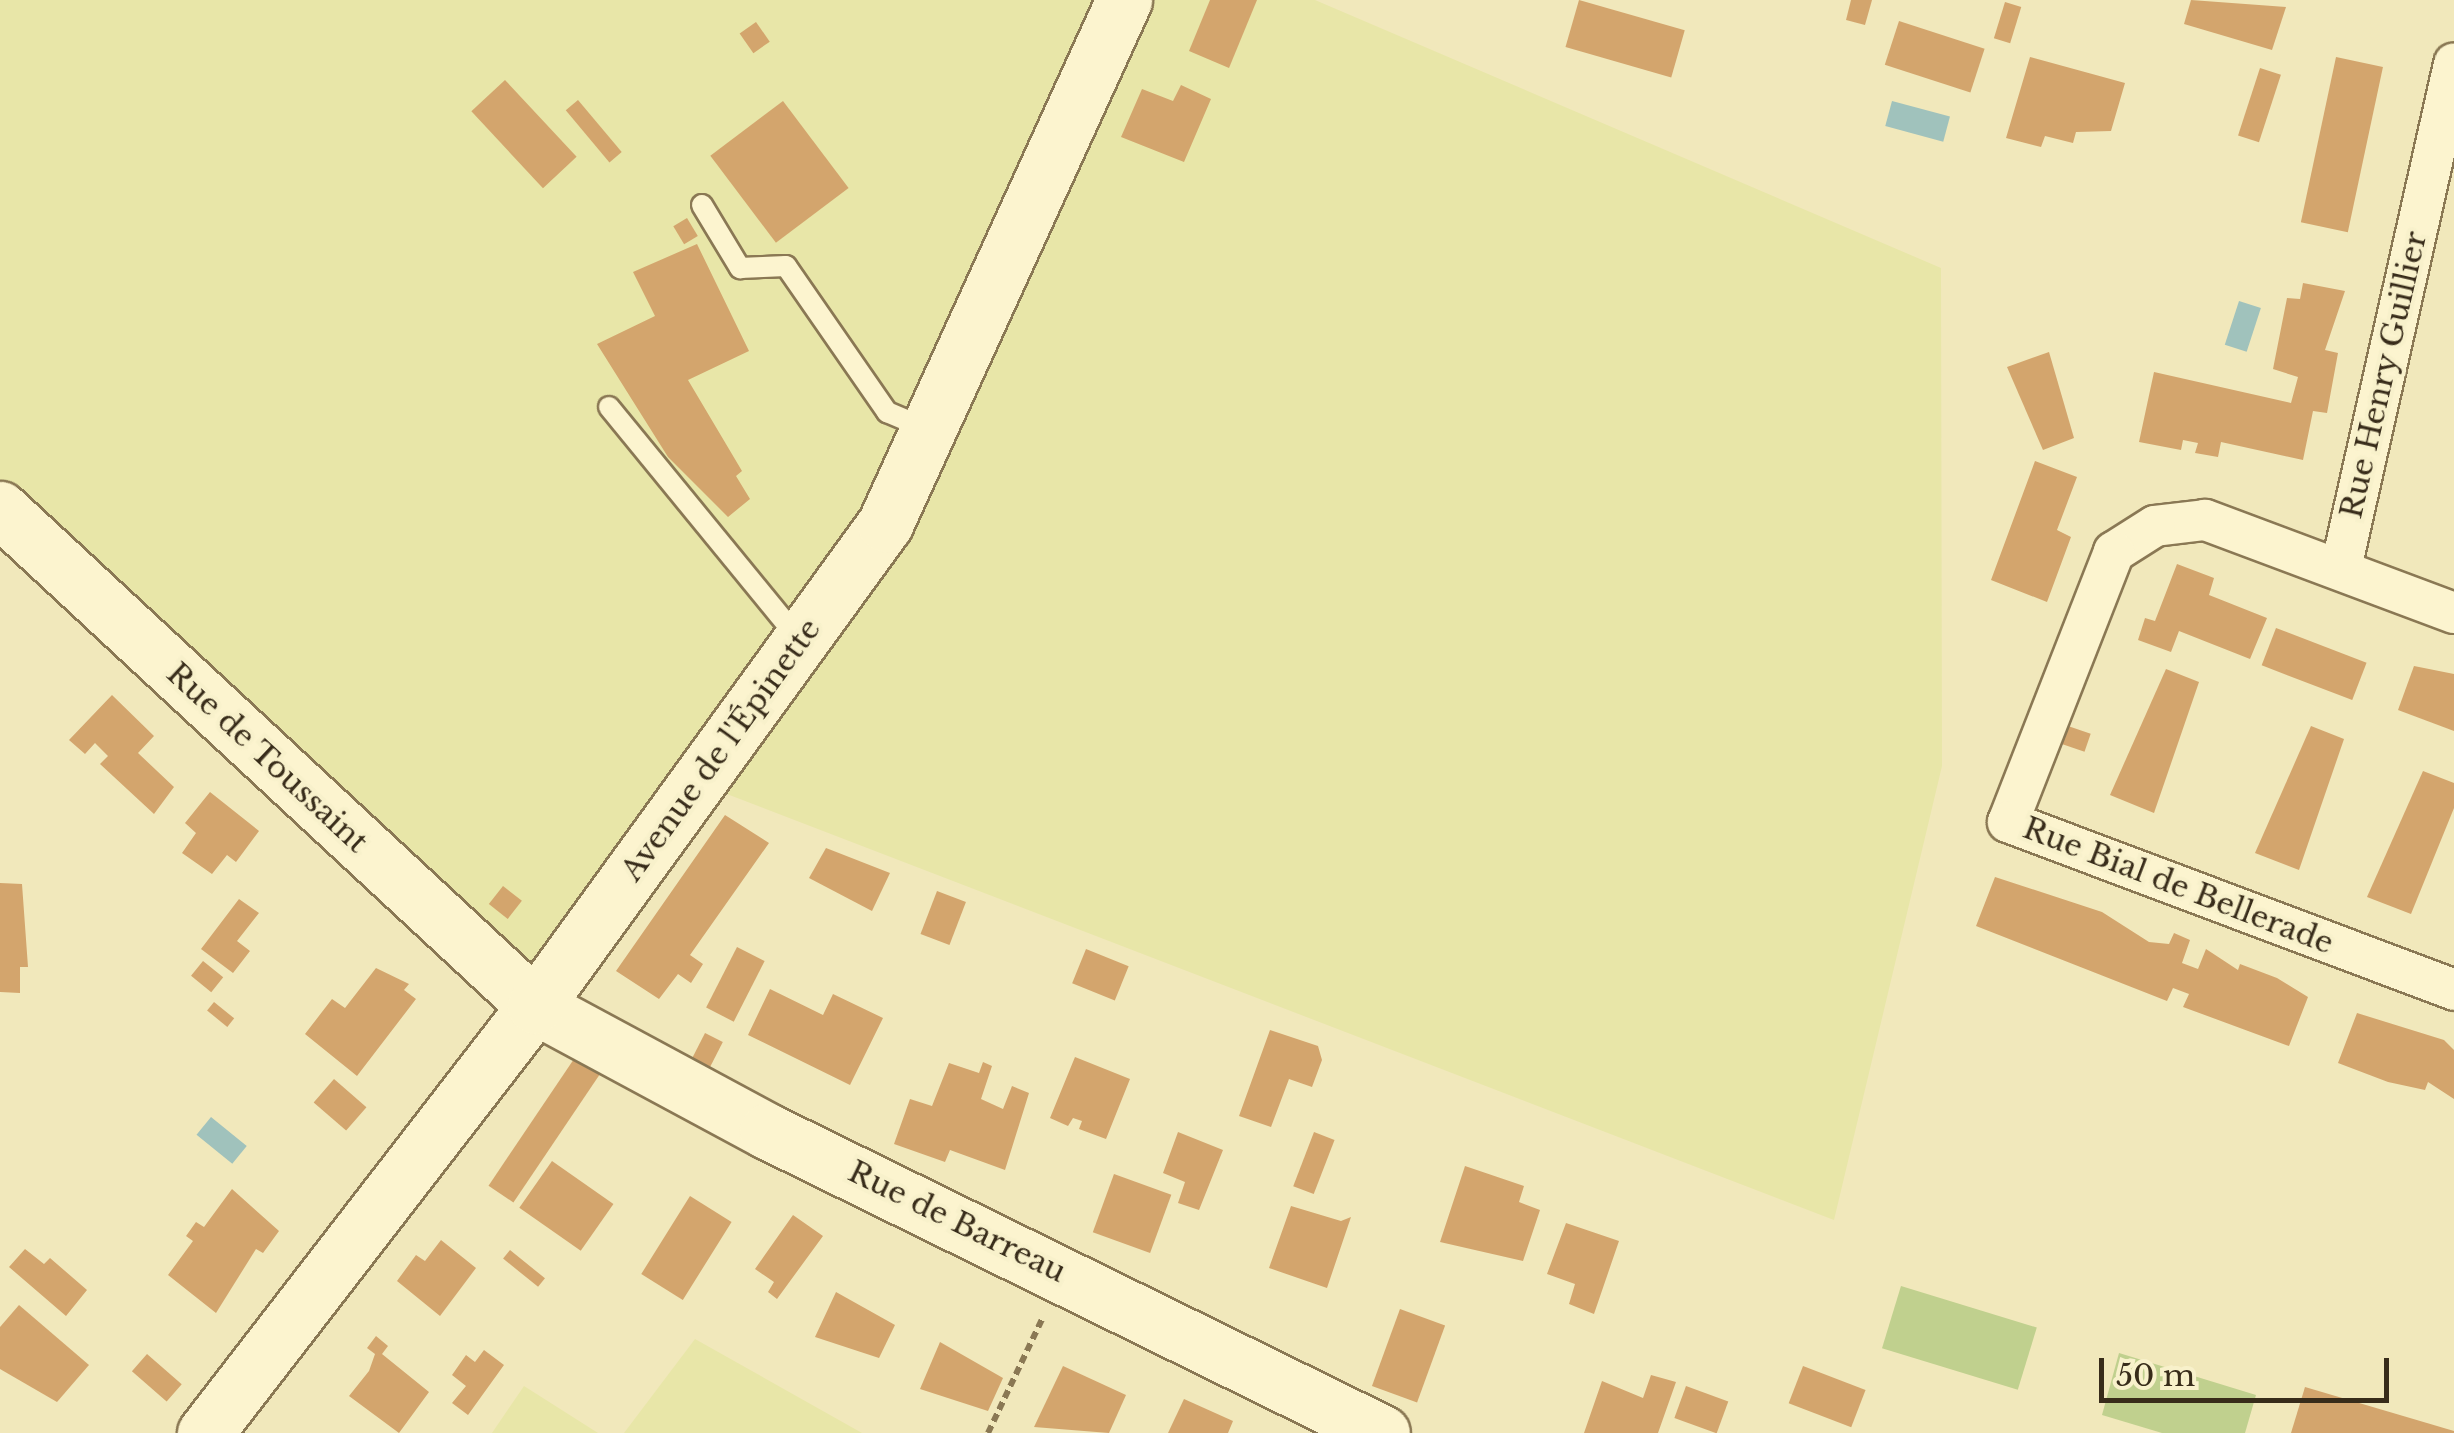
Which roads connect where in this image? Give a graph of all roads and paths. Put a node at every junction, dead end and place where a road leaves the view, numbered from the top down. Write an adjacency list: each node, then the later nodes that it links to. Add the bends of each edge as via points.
1 (1124, 0): 5 (street, Avenue de l'Épinette)
2 (2454, 64): 7 (street, Rue Henry Guillier)
3 (702, 205): 5 (lane, via 740,268 786,266 887,412)
4 (609, 406): 9 (lane)
5 (929, 430): 9 (street, Avenue de l'Épinette, via 885,524)
6 (0, 509): 11 (street, Rue de Toussaint)
7 (2340, 568): 8 (street); 10 (street, Rue Bial de Bellerade, via 2205,520 2155,526 2114,552 2008,822)
8 (2454, 613)
9 (800, 640): 11 (street, Avenue de l'Épinette)
10 (2454, 990)
11 (535, 1006): 12 (street, Rue de Barreau, via 767,1131); 13 (street, Avenue de l'Épinette)
12 (1062, 1273): 14 (path); 15 (street, Rue de Barreau)
13 (205, 1433)
14 (988, 1433)
15 (1382, 1433)

